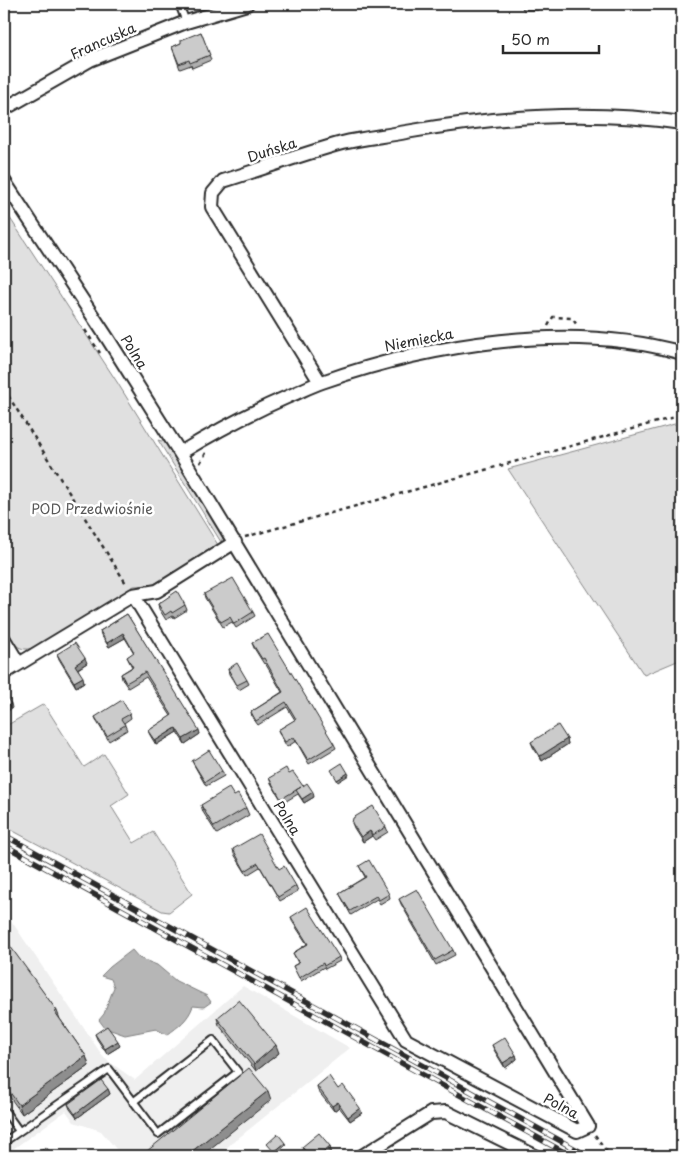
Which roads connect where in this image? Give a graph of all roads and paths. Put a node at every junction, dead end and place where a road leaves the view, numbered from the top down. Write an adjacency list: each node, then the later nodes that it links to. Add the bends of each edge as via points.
1 (179, 4): 3 (lane)
2 (247, 4): 3 (street, Francuska)
3 (186, 22): 4 (street, Francuska, via 90,60)
4 (4, 109)
5 (682, 123): 10 (street, Duńska, via 564,115 440,126 344,143 223,181 213,193 212,206)
6 (4, 180): 14 (street, Polna)
7 (81, 323): 9 (path)
8 (682, 352): 10 (street, Niemiecka, via 613,340 561,338 503,342 443,349)
9 (102, 356)
10 (320, 382): 14 (street, Niemiecka, via 261,409)
11 (4, 390): 17 (path)
12 (682, 415): 16 (path)
13 (207, 452): 15 (path)
14 (180, 453): 16 (street, Polna)
15 (198, 465)
16 (235, 542): 17 (street, via 157,591); 23 (street, Polna)
17 (131, 592): 19 (street); 23 (street, Polna, via 406,1040 576,1131)
18 (4, 639): 19 (street)
19 (19, 664): 20 (street)
20 (4, 673)
21 (133, 1102): 21 (lane, via 158,1134 238,1072 213,1040); 24 (lane, via 109,1069)
22 (4, 1110): 24 (lane)
23 (588, 1126): 28 (path, via 607,1152)
24 (19, 1131): 25 (lane)
25 (4, 1142)
26 (362, 1156): 27 (street, via 431,1113 446,1112)
27 (535, 1156)
28 (614, 1156)

